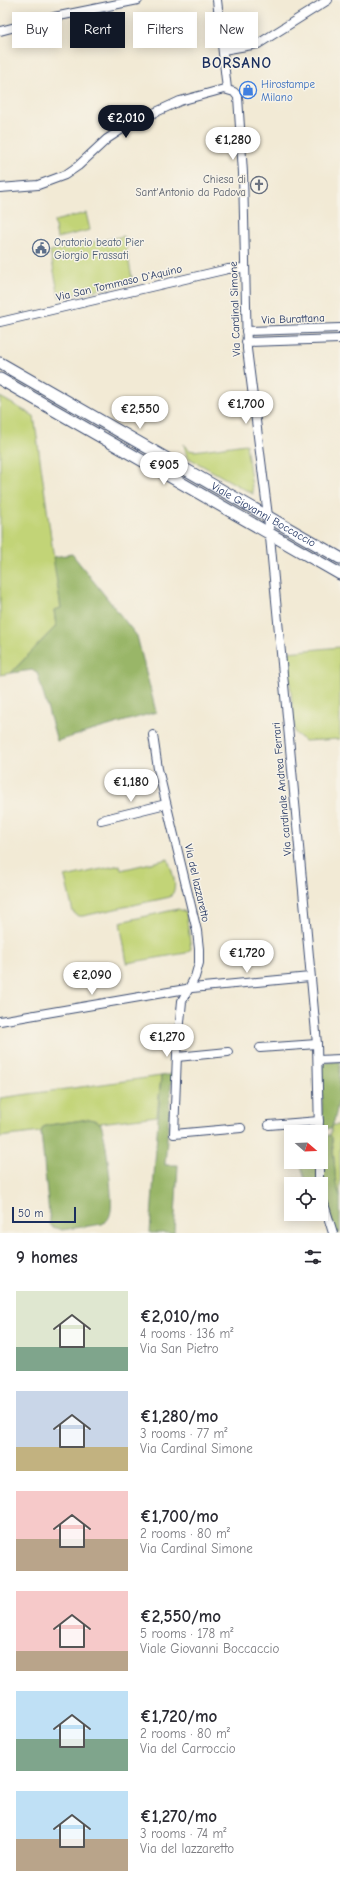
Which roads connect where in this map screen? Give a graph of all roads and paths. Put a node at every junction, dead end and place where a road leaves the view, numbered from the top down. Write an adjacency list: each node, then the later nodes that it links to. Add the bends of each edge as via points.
1 (138, 0): 4 (street)
2 (217, 0): 5 (street)
3 (328, 0): 5 (street, via 258,44)
4 (0, 31)
5 (223, 50): 6 (street)
6 (227, 89): 7 (street, via 180,101 135,121 107,139 75,169 59,178 38,185); 8 (street, Via Cardinal Simone, via 236,94 240,103)
7 (0, 188)
8 (244, 268): 9 (street, Via San Tommaso D'Aquino, via 228,269); 11 (street, Via Cardinal Simone)
9 (0, 322)
10 (340, 328): 11 (street, Via Burattana)
11 (246, 331): 13 (street, Via Cardinal Simone)
12 (340, 339): 13 (street, Via Burattana)
13 (246, 342): 16 (street, Via Cardinal Simone)
14 (0, 364): 16 (street, Viale Giovanni Boccaccio)
15 (0, 379): 17 (street, Viale Giovanni Boccaccio)
16 (268, 516): 17 (street, Via Cardinal Simone); 18 (street, Viale Giovanni Boccaccio)
17 (269, 533): 19 (street, Viale Giovanni Boccaccio); 23 (street, Via cardinale Andrea Ferrari)
18 (340, 558)
19 (340, 574)
20 (153, 735): 21 (street, Via del lazzaretto)
21 (166, 804): 22 (street); 24 (street, Via del lazzaretto, via 199,945 198,967)
22 (101, 820)
23 (310, 977): 24 (street); 26 (street, Via cardinale Andrea Ferrari)
24 (188, 989): 25 (street); 29 (street, Via del lazzaretto, via 182,1001)
25 (0, 1021)
26 (317, 1044): 27 (street); 31 (street, Via cardinale Andrea Ferrari)
27 (260, 1048)
28 (228, 1052): 29 (street)
29 (177, 1057): 35 (street, Via del lazzaretto, via 174,1134)
30 (340, 1059): 31 (street)
31 (318, 1060): 32 (street, Via cardinale Andrea Ferrari)
32 (319, 1121): 33 (street); 34 (street, Via cardinale Andrea Ferrari)
33 (269, 1125)
34 (319, 1125)
35 (242, 1128)
36 (328, 1217): 37 (street)
37 (333, 1233)

